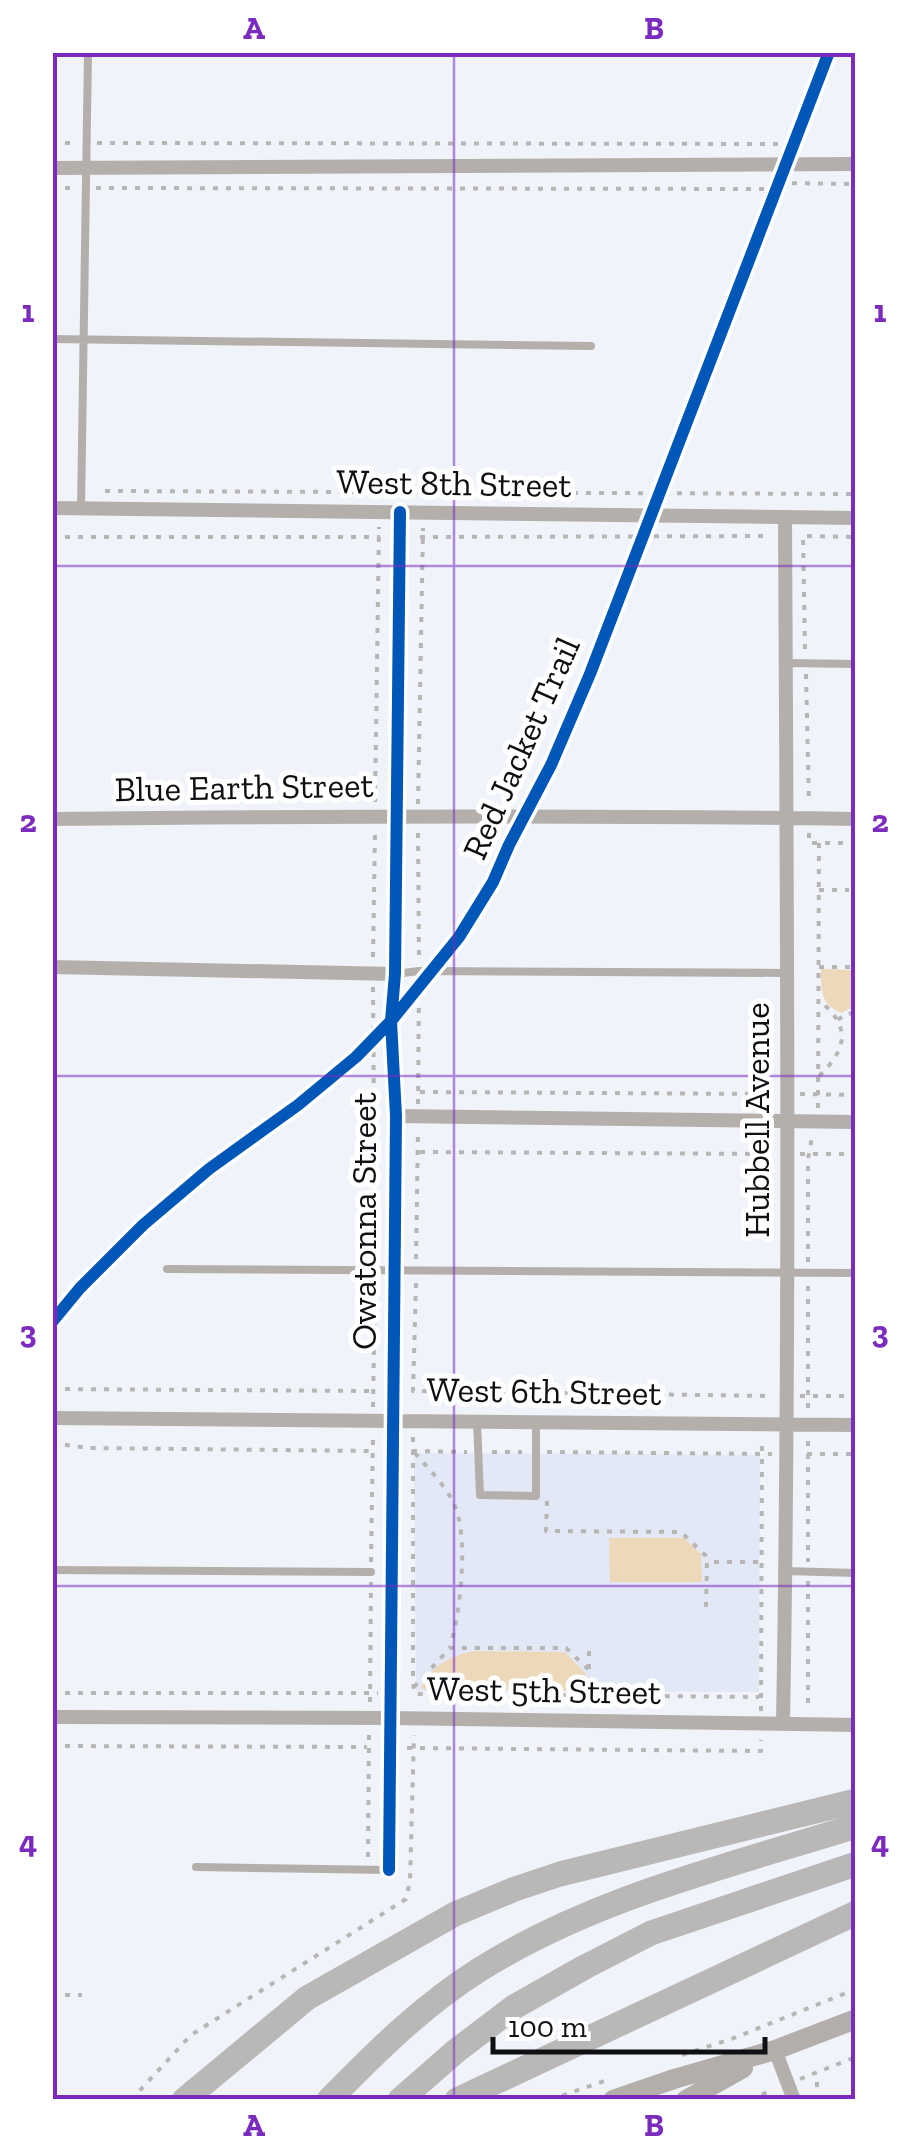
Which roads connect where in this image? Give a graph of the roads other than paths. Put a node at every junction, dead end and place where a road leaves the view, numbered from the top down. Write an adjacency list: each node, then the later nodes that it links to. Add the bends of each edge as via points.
1 (88, 52): 4 (lane)
2 (856, 164): 4 (street)
3 (52, 168): 4 (street)
4 (86, 168): 6 (lane)
5 (52, 339): 6 (lane)
6 (83, 340): 7 (lane); 9 (lane)
7 (591, 346)
8 (52, 508): 9 (street, West 8th Street)
9 (81, 509): 10 (street, West 8th Street)
10 (400, 512): 11 (street, West 8th Street); 15 (street, Owatonna Street)
11 (786, 517): 12 (street, West 8th Street); 13 (street, Hubbell Avenue)
12 (856, 518)
13 (787, 663): 14 (lane); 16 (street, Hubbell Avenue)
14 (856, 664)
15 (396, 816): 16 (street, Blue Earth Street); 17 (street, Blue Earth Street); 21 (street, Owatonna Street)
16 (788, 818): 18 (street, Blue Earth Street); 20 (street, Hubbell Avenue)
17 (52, 819)
18 (856, 819)
19 (52, 967): 21 (street)
20 (787, 973): 21 (lane); 23 (street, Hubbell Avenue)
21 (395, 974): 22 (street, Owatonna Street)
22 (396, 1116): 23 (street); 26 (street, Owatonna Street)
23 (786, 1120): 24 (street); 27 (street, Hubbell Avenue)
24 (856, 1122)
25 (167, 1269): 26 (lane)
26 (394, 1271): 27 (lane); 30 (street, Owatonna Street)
27 (786, 1273): 28 (lane); 33 (street, Hubbell Avenue)
28 (856, 1273)
29 (52, 1418): 30 (street, West 6th Street)
30 (393, 1420): 31 (street, West 6th Street); 40 (street, Owatonna Street)
31 (477, 1421): 32 (street, West 6th Street); 32 (lane, via 480,1495 536,1496)
32 (536, 1421): 33 (street, West 6th Street)
33 (787, 1424): 34 (street, West 6th Street); 36 (street, Hubbell Avenue)
34 (856, 1425)
35 (52, 1570): 37 (lane)
36 (785, 1571): 38 (lane); 41 (street, Hubbell Avenue)
37 (371, 1572)
38 (856, 1573)
39 (52, 1717): 40 (street, West 5th Street)
40 (390, 1718): 41 (street, West 5th Street); 47 (street, Owatonna Street)
41 (783, 1724): 42 (street, West 5th Street)
42 (856, 1725)
43 (856, 1800): 52 (highway, via 560,1874 456,1914 307,1998)
44 (856, 1826): 53 (highway, via 622,1900 546,1933 423,2010)
45 (856, 1864): 54 (highway, via 651,1932 514,2007)
46 (196, 1867): 47 (lane)
47 (389, 1870)
48 (856, 1913): 55 (highway)
49 (856, 2019): 50 (main road)
50 (775, 2050): 51 (main road); 56 (main road); 57 (street)
51 (609, 2090)
52 (184, 2100)
53 (329, 2100)
54 (400, 2100)
55 (456, 2100)
56 (686, 2100)
57 (794, 2100)

